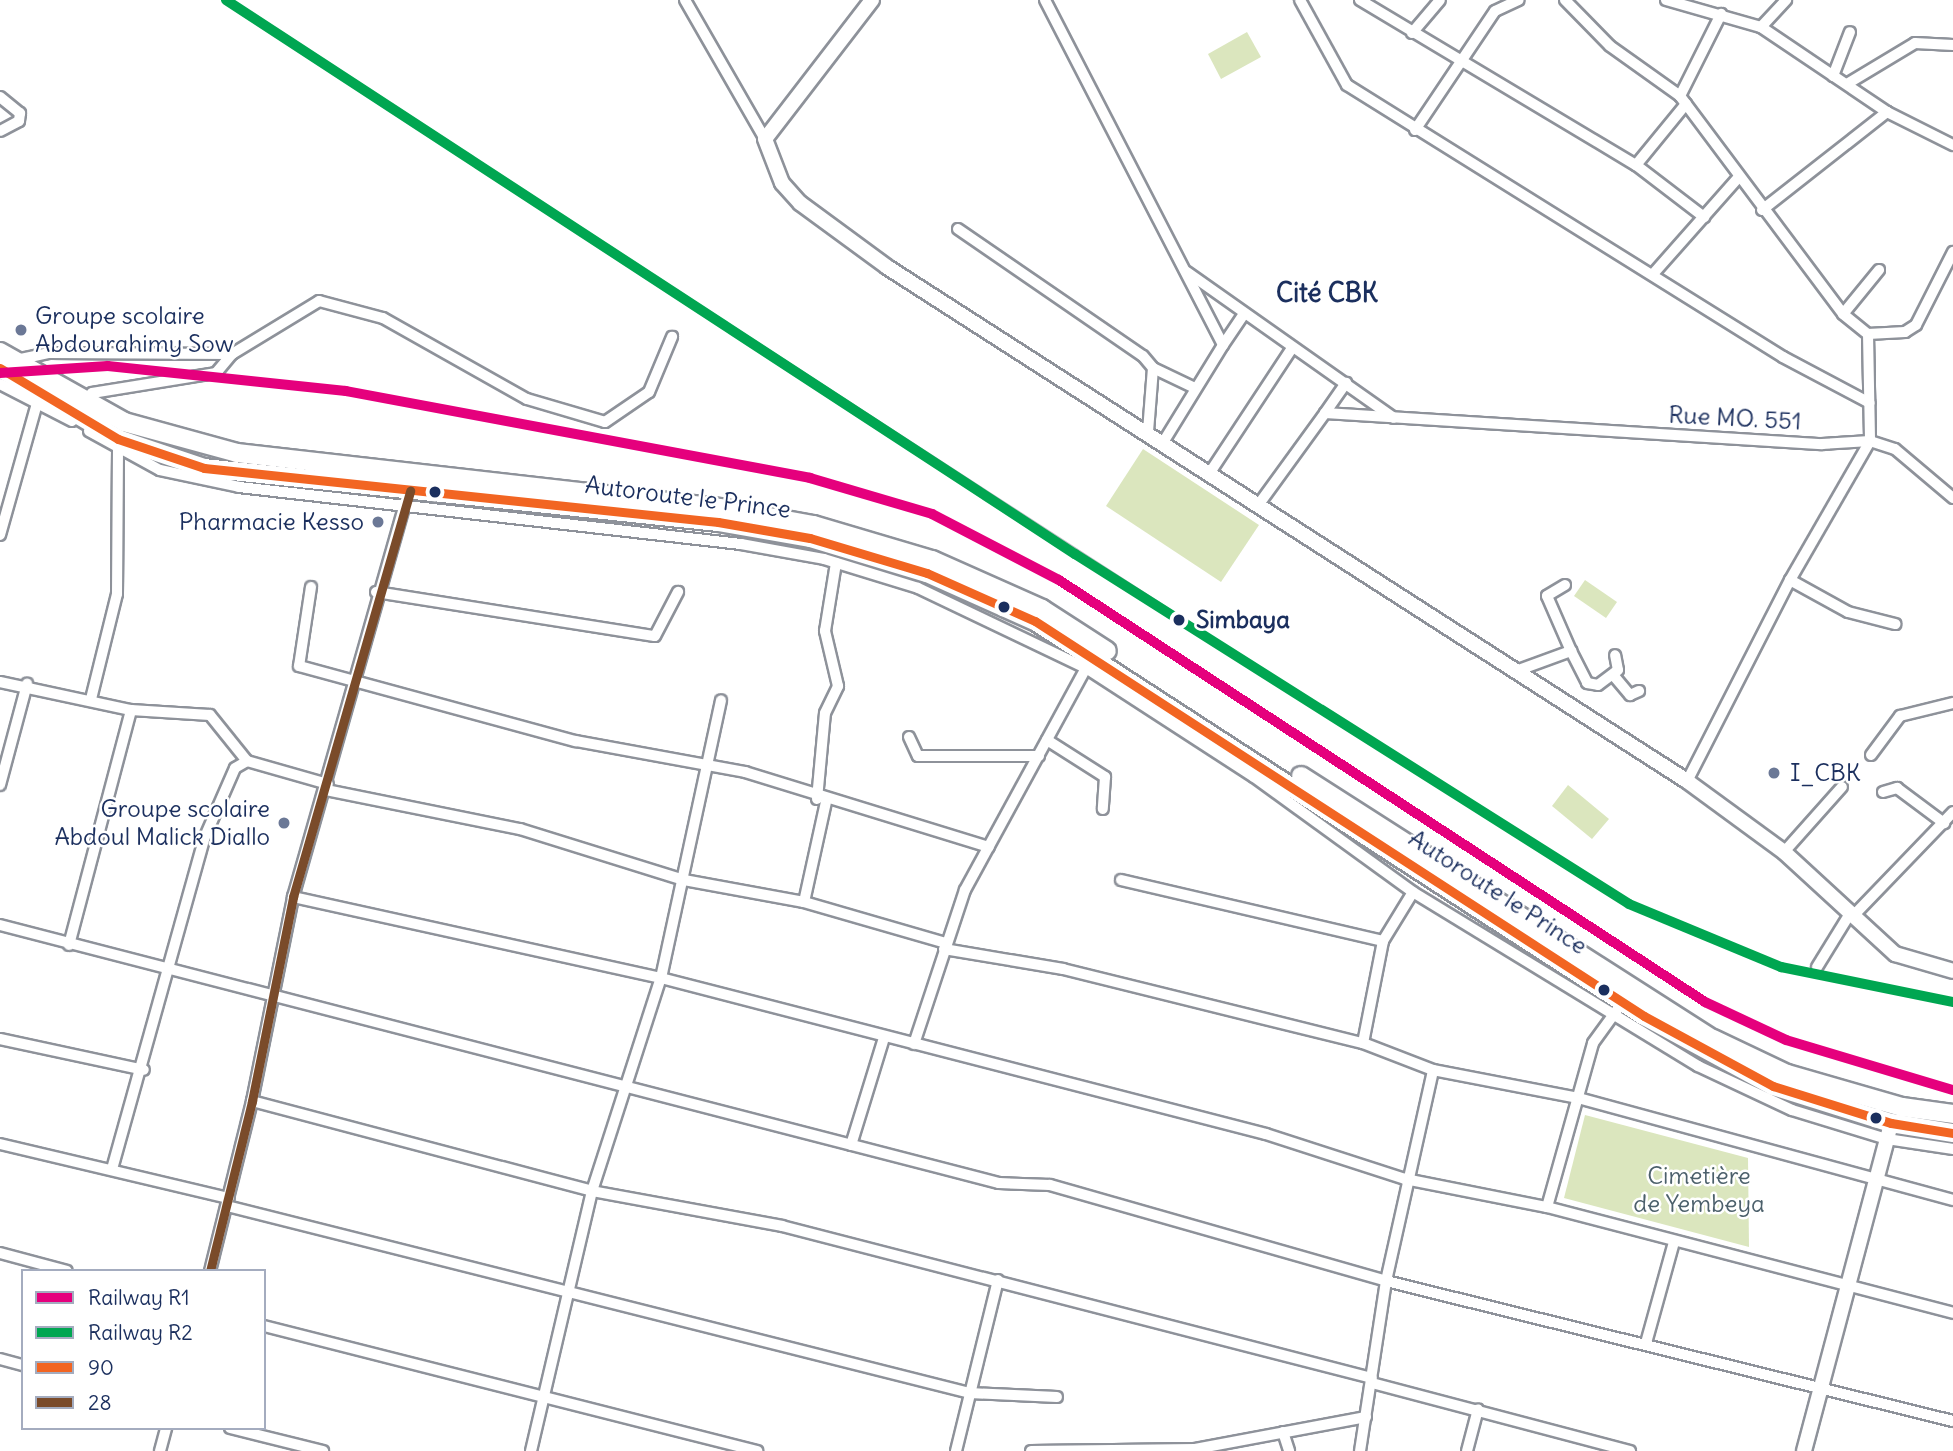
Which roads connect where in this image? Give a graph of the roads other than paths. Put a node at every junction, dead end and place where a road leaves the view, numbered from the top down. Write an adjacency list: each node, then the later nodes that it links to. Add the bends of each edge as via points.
1 (685, 0): 24 (street)
2 (872, 0): 24 (street)
3 (1045, 0): 32 (street)
4 (1300, 0): 22 (street, via 1346,85)
5 (1360, 0): 14 (street)
6 (1440, 0): 14 (street)
7 (1519, 0): 16 (street, via 1495,12)
8 (1565, 0): 20 (street, via 1610,46)
9 (1666, 0): 11 (street)
10 (1786, 0): 12 (street)
11 (1721, 14): 12 (street); 20 (street)
12 (1761, 27): 17 (street)
13 (1850, 32): 17 (street)
14 (1412, 33): 16 (street)
15 (1953, 45): 18 (street, via 1916,43)
16 (1459, 61): 22 (street); 26 (street)
17 (1833, 76): 18 (street)
18 (1847, 84): 21 (street)
19 (0, 97): 23 (street, via 20,113 19,121)
20 (1683, 100): 26 (street); 27 (street)
21 (1887, 112): 25 (street); 28 (street)
22 (1415, 130): 34 (street)
23 (0, 131)
24 (765, 139): 53 (street, via 782,183 852,244)
25 (1953, 145)
26 (1636, 165): 29 (street)
27 (1738, 178): 28 (street); 29 (street)
28 (1762, 210): 35 (street)
29 (1704, 217): 34 (street)
30 (957, 229): 43 (street)
31 (1953, 252): 37 (street, via 1916,325 1905,332)
32 (1183, 269): 36 (street); 39 (street)
33 (1879, 270): 35 (street)
34 (1653, 274): 50 (street, via 1783,357)
35 (1843, 314): 37 (street)
36 (1243, 315): 39 (street); 40 (street)
37 (1868, 334): 50 (street)
38 (672, 337): 41 (street, via 649,391 605,422 527,399 383,318 319,301)
39 (1223, 345): 47 (street)
40 (1292, 348): 46 (street); 57 (street)
41 (232, 354): 42 (street, via 49,353); 49 (street, via 216,373 92,393)
42 (5, 360): 45 (main road, Autoroute le Prince); 49 (main road, Autoroute le Prince)
43 (1153, 368): 47 (street); 53 (street)
44 (0, 383): 45 (street); 48 (street)
45 (27, 383): 56 (main road, Autoroute le Prince)
46 (1346, 383): 51 (street); 52 (street)
47 (1195, 388): 54 (street)
48 (37, 403): 56 (street); 61 (street)
49 (85, 403): 125 (main road, Autoroute le Prince, via 172,439 237,453 720,508 813,525 932,560 1042,609 1713,1039 1787,1074 1902,1107)
50 (1870, 403): 55 (street)
51 (1325, 413): 52 (street, Rue MO. 551); 60 (street)
52 (1396, 419): 55 (street, Rue MO. 551)
53 (1148, 431): 54 (street)
54 (1164, 441): 57 (street)
55 (1870, 442): 59 (street, Rue MO. 551, via 1895,449); 63 (street)
56 (118, 444): 58 (main road, Autoroute le Prince, via 204,468); 78 (street, via 117,594)
57 (1211, 471): 60 (street)
58 (408, 497): 62 (street, via 741,544); 66 (street); 71 (main road, Autoroute le Prince, via 718,522 810,538 927,573 1035,621)
59 (1953, 498)
60 (1259, 503): 72 (street)
61 (0, 535)
62 (836, 563): 71 (street, via 918,587); 94 (street, via 825,631 838,686 825,713)
63 (1790, 580): 68 (street, via 1848,612); 89 (street)
64 (1565, 584): 69 (street, via 1547,596)
65 (311, 587): 74 (street, via 296,660)
66 (376, 592): 67 (street, via 655,636); 74 (street)
67 (678, 592)
68 (1895, 624)
69 (1571, 651): 72 (street); 73 (street, via 1591,686)
70 (1615, 655): 73 (street)
71 (1090, 662): 83 (street); 88 (main road, Autoroute le Prince)
72 (1516, 671): 89 (street)
73 (1614, 676): 77 (street, via 1630,695)
74 (353, 680): 87 (street, via 576,741); 91 (street)
75 (0, 681): 76 (street)
76 (26, 684): 78 (street); 90 (street)
77 (1639, 691)
78 (91, 699): 81 (street)
79 (721, 700): 87 (street)
80 (1953, 703): 84 (street, via 1900,716)
81 (131, 710): 86 (street, via 210,715); 108 (street)
82 (909, 737): 85 (street, via 918,756)
83 (1047, 740): 85 (street); 95 (street, via 1105,777)
84 (1871, 755)
85 (1039, 756): 98 (street)
86 (247, 761): 91 (street); 111 (street, via 235,768 205,839)
87 (703, 763): 94 (street); 100 (street)
88 (1258, 770): 102 (street); 115 (main road, Autoroute le Prince)
89 (1687, 780): 99 (street)
90 (0, 785)
91 (327, 787): 100 (street, via 544,835); 103 (street)
92 (1842, 787): 99 (street)
93 (1883, 792): 97 (street, via 1896,788)
94 (821, 801): 98 (street); 104 (street)
95 (1103, 809)
96 (1953, 812): 97 (street)
97 (1944, 823): 105 (street)
98 (989, 847): 109 (street)
99 (1784, 852): 105 (street)
100 (684, 880): 104 (street); 113 (street)
101 (1121, 880): 107 (street)
102 (1413, 892): 107 (street); 115 (street)
103 (293, 897): 113 (street); 114 (street)
104 (804, 902): 109 (street)
105 (1852, 914): 110 (street); 112 (street, via 1895,954)
106 (0, 925): 108 (street)
107 (1383, 941): 118 (street)
108 (69, 945): 111 (street)
109 (945, 946): 118 (street, via 1063,969); 119 (street)
110 (1817, 967)
111 (172, 969): 114 (street); 120 (street)
112 (1953, 971)
113 (661, 978): 116 (street); 122 (street)
114 (276, 992): 122 (street); 124 (street)
115 (1618, 1008): 123 (street, via 1593,1043); 126 (main road, Autoroute le Prince, via 1773,1086)
116 (884, 1038): 119 (street); 129 (street)
117 (0, 1039): 120 (street)
118 (1363, 1043): 121 (street)
119 (914, 1044): 132 (street, via 1266,1133)
120 (144, 1070): 131 (street)
121 (1433, 1070): 123 (street); 132 (street)
122 (631, 1085): 129 (street); 134 (street)
123 (1578, 1098): 133 (street); 137 (street)
124 (252, 1101): 134 (street); 136 (street)
125 (1953, 1114)
126 (1889, 1131): 127 (main road, Autoroute le Prince); 130 (street); 133 (street)
127 (1953, 1133)
128 (0, 1144): 131 (street)
129 (851, 1145): 143 (street, via 999,1183 1049,1185)
130 (1953, 1149)
131 (113, 1169): 136 (street)
132 (1405, 1179): 137 (street); 143 (street)
133 (1875, 1180): 135 (street); 144 (street)
134 (592, 1191): 142 (street, via 701,1207); 145 (street)
135 (1953, 1200)
136 (228, 1202): 141 (street); 145 (street)
137 (1547, 1207): 138 (street)
138 (1674, 1242): 144 (street); 148 (street)
139 (0, 1253): 140 (street)
140 (60, 1269)
141 (211, 1269)
142 (998, 1280): 151 (street); 153 (street)
143 (1386, 1281): 148 (street); 151 (street)
144 (1845, 1285): 146 (street); 152 (street)
145 (569, 1293): 153 (street); 155 (street)
146 (1953, 1312)
147 (266, 1327): 155 (street)
148 (1646, 1343): 152 (street)
149 (0, 1359): 150 (street)
150 (21, 1364)
151 (1372, 1380): 156 (street); 157 (street)
152 (1823, 1387): 158 (street); 172 (street)
153 (970, 1392): 154 (street); 166 (street)
154 (1056, 1397)
155 (544, 1398): 164 (street); 165 (street)
156 (1478, 1409): 170 (street); 171 (street)
157 (1366, 1417): 161 (street); 169 (street)
158 (1953, 1421)
159 (165, 1430): 162 (street)
160 (238, 1430): 163 (street)
161 (1283, 1432): 167 (street, via 1195,1449); 168 (street)
162 (160, 1451)
163 (323, 1451)
164 (531, 1451)
165 (757, 1451)
166 (956, 1451)
167 (1031, 1451)
168 (1289, 1451)
169 (1360, 1451)
170 (1467, 1451)
171 (1630, 1451)
172 (1804, 1451)

